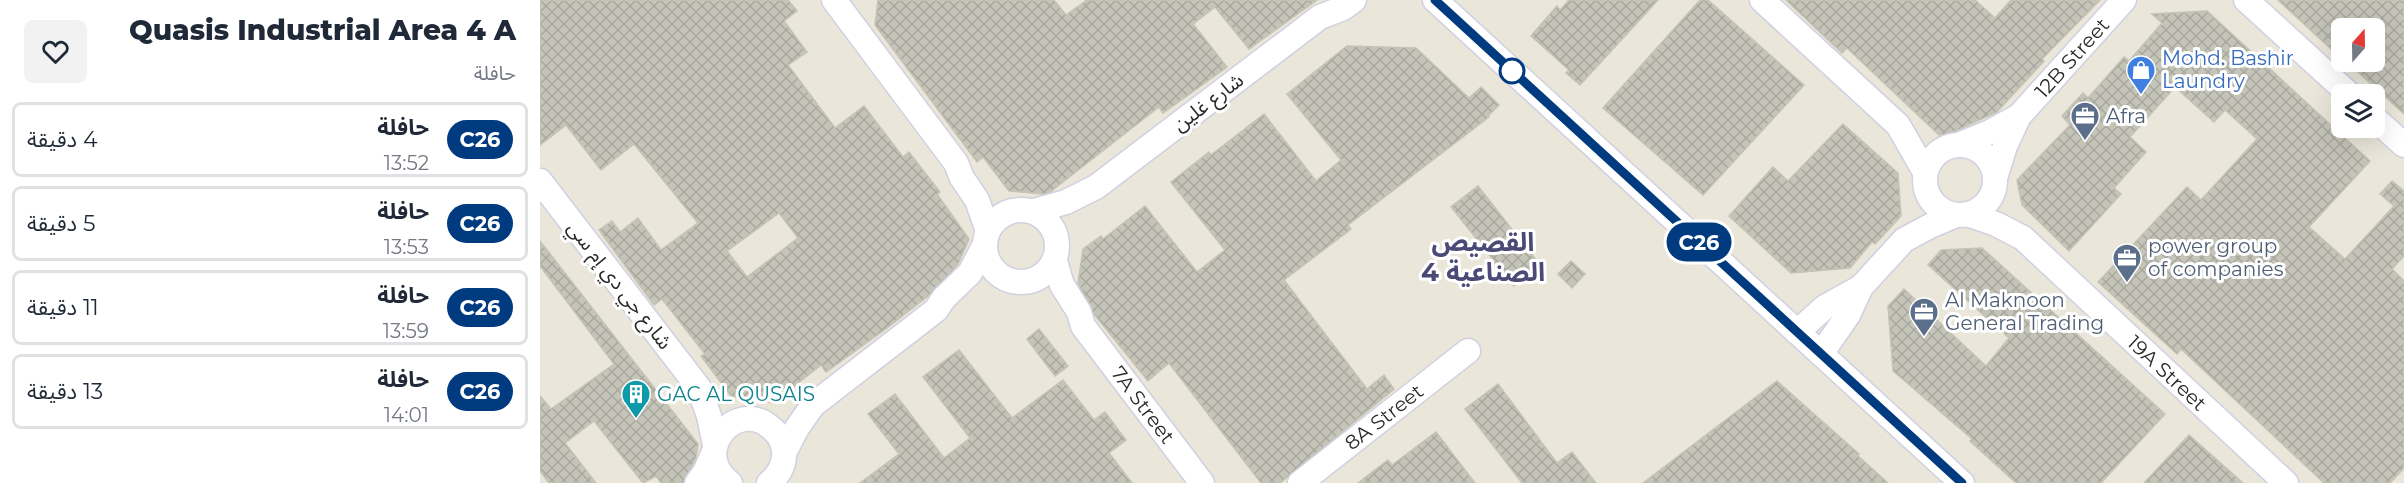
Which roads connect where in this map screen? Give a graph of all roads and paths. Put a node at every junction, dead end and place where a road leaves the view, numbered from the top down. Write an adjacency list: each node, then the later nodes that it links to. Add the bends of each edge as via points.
1 (834, 0): 14 (street)
2 (1354, 0): 7 (street, شارع غلين, via 1343,8)
3 (1435, 0): 29 (street)
4 (1762, 0): 10 (street)
5 (2124, 0): 9 (street, 12B Street)
6 (2246, 0): 8 (street)
7 (1325, 8): 18 (street, شارع غلين)
8 (2338, 84)
9 (2019, 116): 12 (street); 16 (street)
10 (1898, 125): 12 (street); 15 (street)
11 (2385, 128): 13 (street)
12 (1955, 145): 15 (street, via 1935,155); 16 (street, via 1983,154)
13 (2404, 145)
14 (956, 163): 19 (street, via 990,193); 21 (street, via 977,200)
15 (1925, 177): 20 (street, via 1931,201 1947,212); 23 (street)
16 (1995, 180): 20 (street, via 1989,200); 22 (street)
17 (540, 181): 32 (street, شارع جي دي إم سي)
18 (1096, 187): 19 (street, شارع غلين, via 1066,202); 24 (street, شارع غلين, via 1075,213)
19 (1027, 210): 21 (street, شارع غلين, via 1001,215); 24 (street, via 1048,220 1053,227)
20 (1962, 214): 22 (street, via 1996,224); 23 (street)
21 (986, 237): 25 (street, via 988,262 993,270); 27 (street, شارع غلين, via 970,273)
22 (2023, 238): 42 (street, 19A Street)
23 (1904, 240): 26 (street)
24 (1056, 252): 25 (street, شارع غلين, via 1043,275); 28 (street, via 1062,285)
25 (1017, 281): 27 (street, شارع غلين, via 984,286 947,308); 28 (street, via 1045,292)
26 (1861, 287): 29 (street, via 1825,307); 31 (street, via 1848,315)
27 (936, 310): 33 (street, شارع غلين)
28 (1083, 326): 39 (street, 7A Street)
29 (1797, 332): 31 (street)
30 (1468, 351): 40 (street, 8A Street)
31 (1821, 354): 41 (street)
32 (699, 388): 34 (street, شارع جي دي إم سي, via 724,406); 35 (street, شارع جي دي إم سي)
33 (813, 405): 34 (street, شارع غلين); 36 (street, شارع غلين, via 797,428)
34 (754, 419): 35 (street, شارع غلين, via 729,425); 36 (street, شارع غلين, via 779,435)
35 (714, 448): 37 (street, شارع غلين); 38 (street, via 718,471)
36 (780, 471)
37 (697, 483)
38 (729, 483)
39 (1202, 483)
40 (1300, 483)
41 (1962, 483)
42 (2286, 483)

